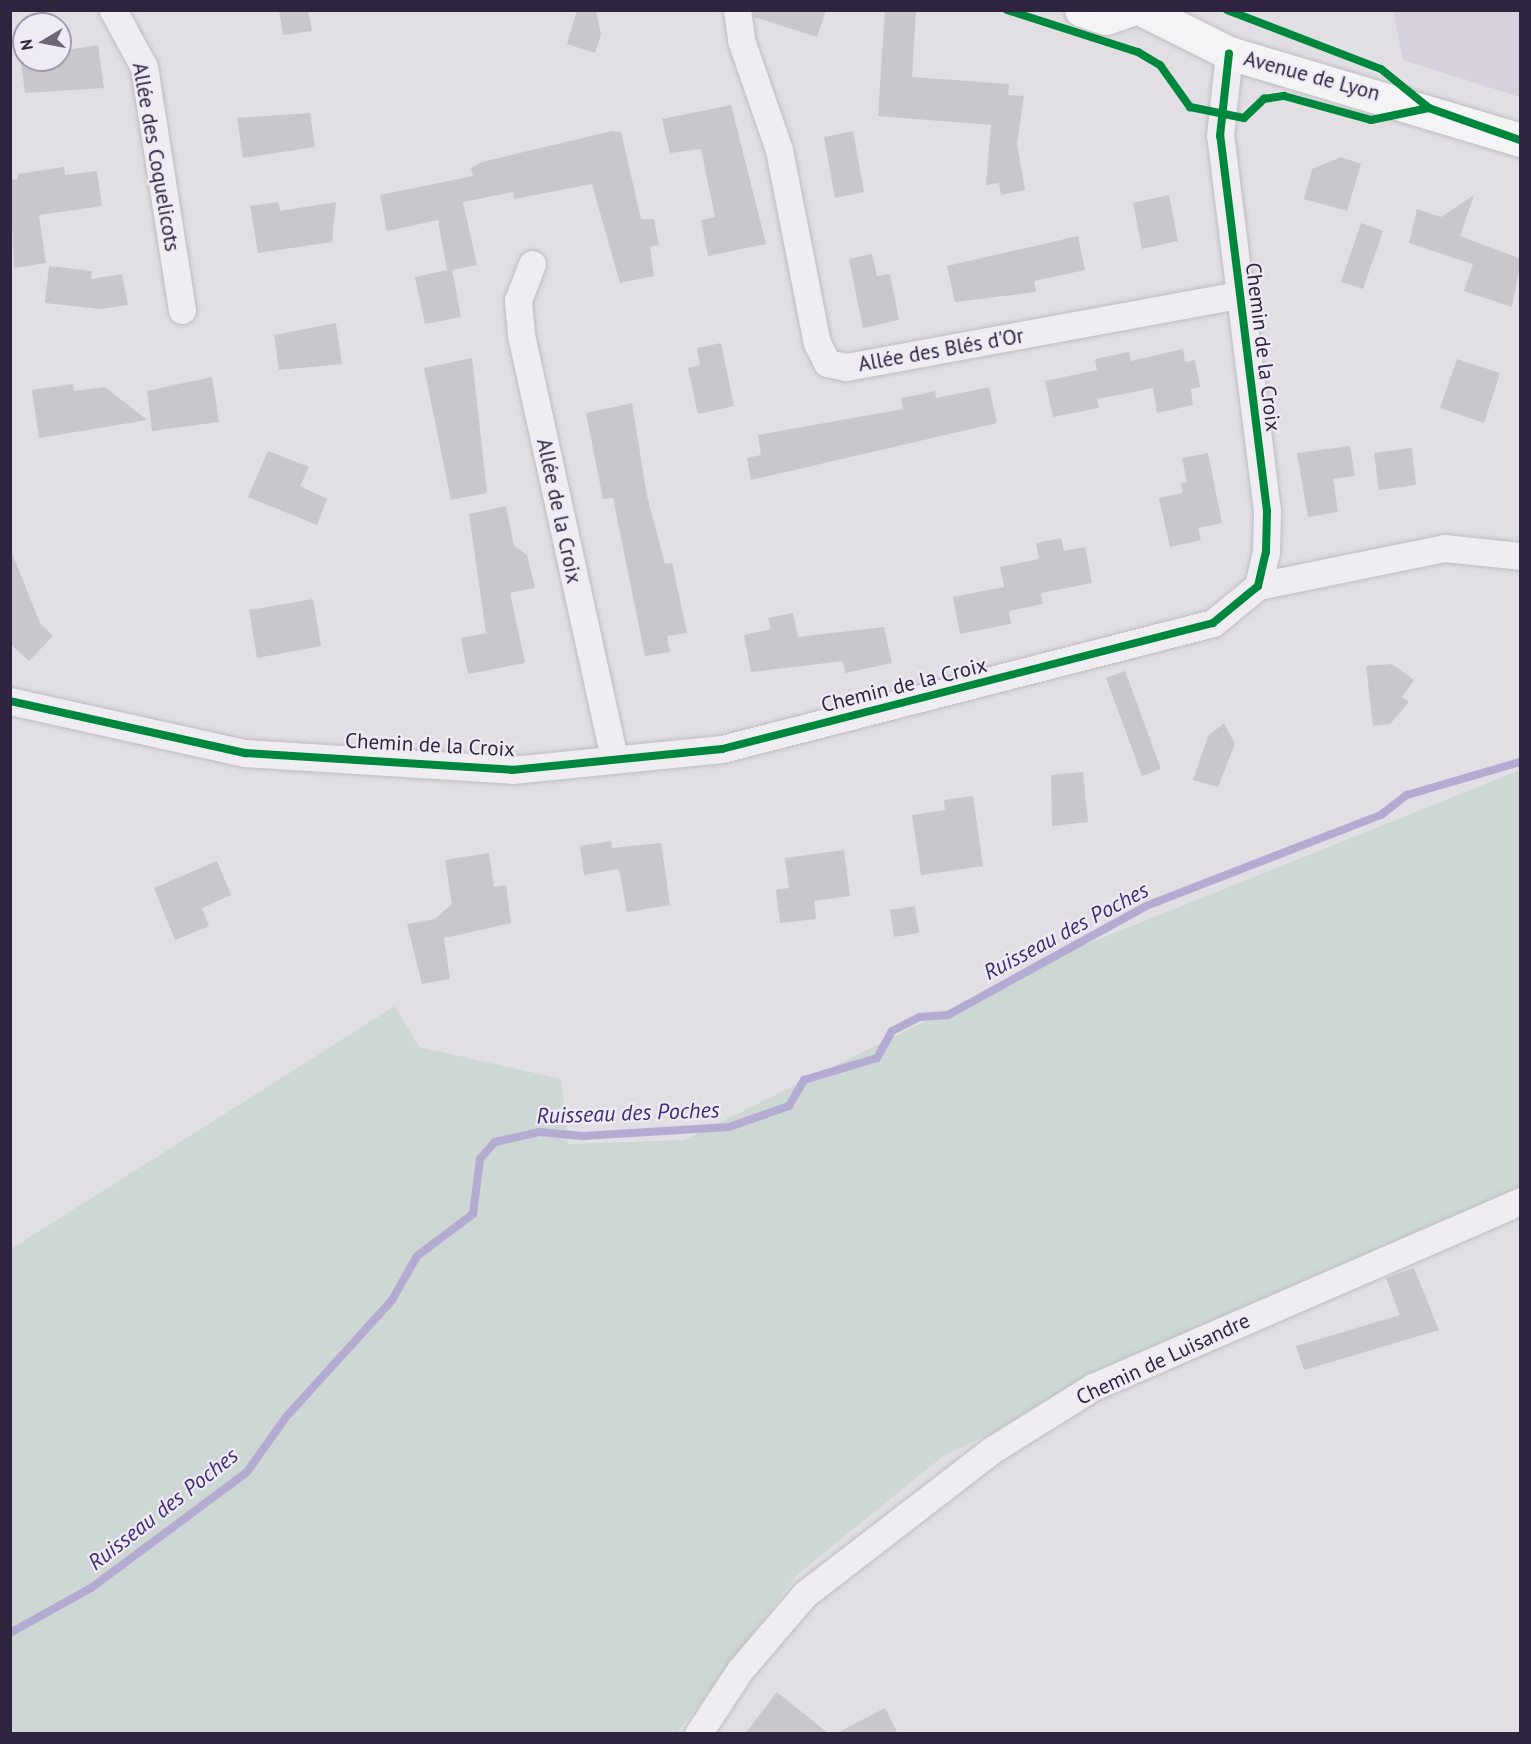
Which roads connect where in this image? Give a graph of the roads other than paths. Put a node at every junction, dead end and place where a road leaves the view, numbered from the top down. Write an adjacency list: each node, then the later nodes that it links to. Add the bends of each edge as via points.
1 (113, 10): 10 (street, Allée des Coquelicots, via 144,67)
2 (737, 10): 9 (street, Allée des Blés d'Or, via 741,40 779,150 817,343 826,363 846,367)
3 (1081, 10): 4 (main road, via 1106,18)
4 (1129, 10)
5 (1143, 10): 6 (main road, Avenue de Lyon)
6 (1229, 53): 7 (main road, Avenue de Lyon); 9 (street, Chemin de la Croix, via 1220,136)
7 (1521, 140)
8 (532, 264): 14 (street, Allée de la Croix, via 518,300 521,335)
9 (1238, 295): 12 (street, Chemin de la Croix, via 1267,511)
10 (182, 310)
11 (1521, 556): 12 (street, via 1444,548)
12 (1258, 586): 14 (street, Chemin de la Croix, via 1213,623 1191,629 722,749)
13 (10, 701): 14 (street, Chemin de la Croix, via 245,753 512,770)
14 (614, 759)
15 (1521, 1202): 16 (street, Chemin de Luisandre, via 1093,1387 992,1450 805,1594 740,1670)
16 (698, 1734)

